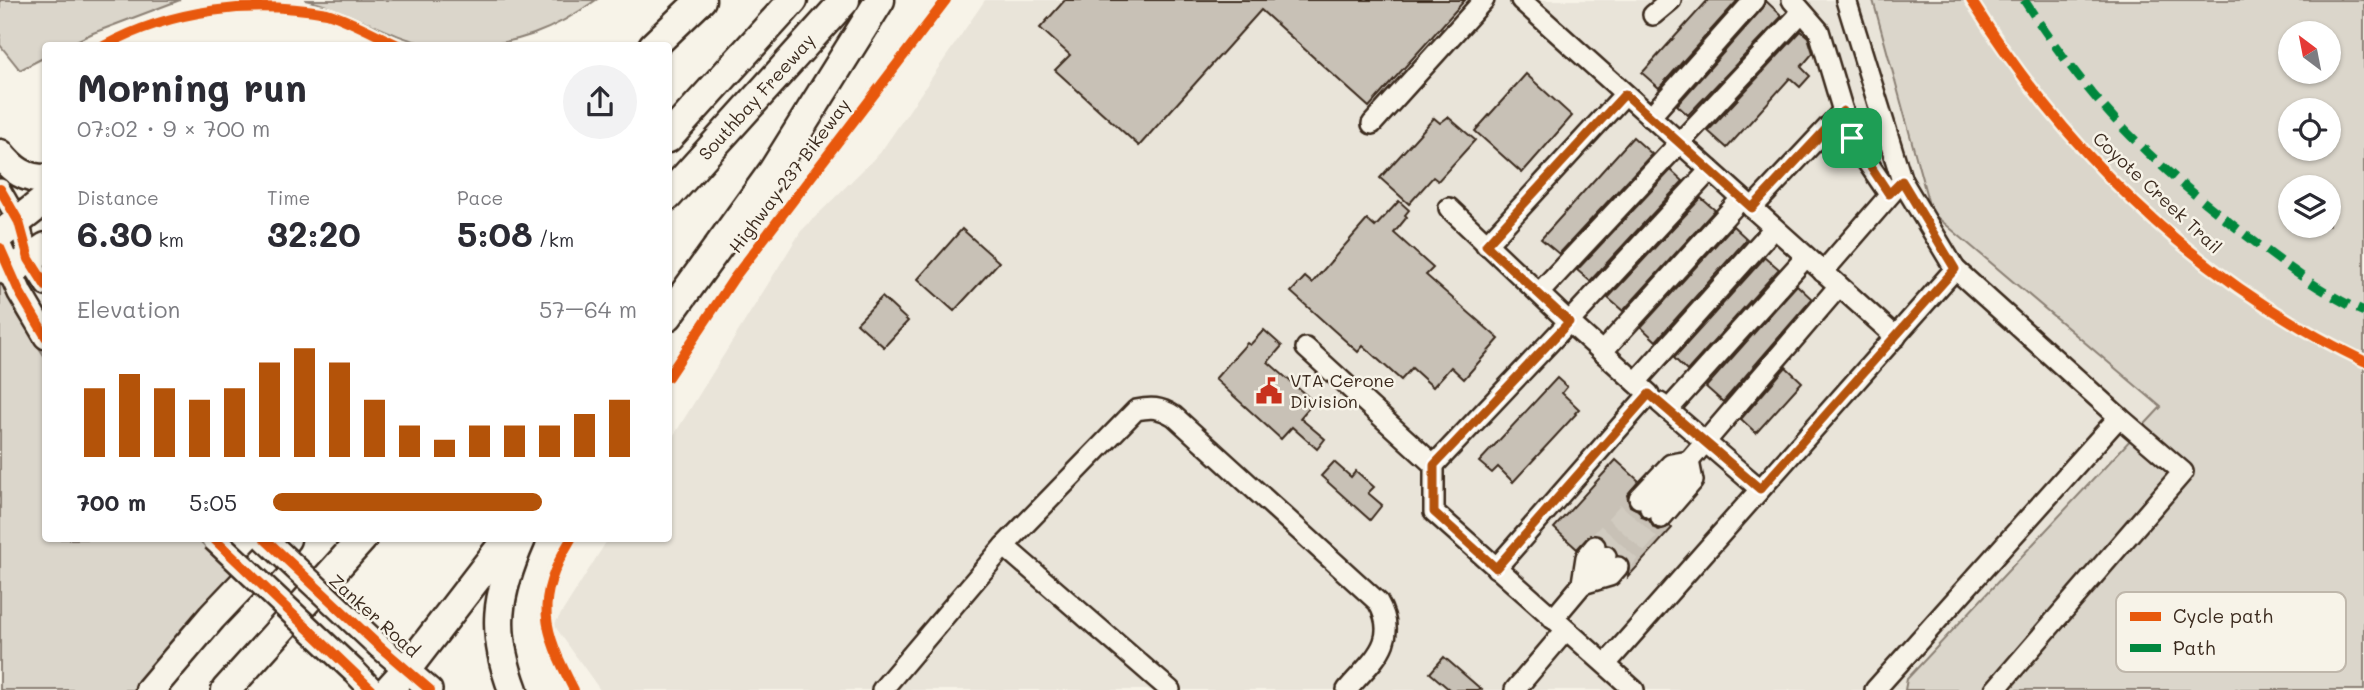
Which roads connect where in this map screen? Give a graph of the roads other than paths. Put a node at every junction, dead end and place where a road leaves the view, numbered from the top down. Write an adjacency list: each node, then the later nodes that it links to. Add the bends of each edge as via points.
1 (701, 0): 13 (highway)
2 (772, 0): 16 (highway)
3 (793, 0): 19 (highway)
4 (845, 0): 26 (highway, Southbay Freeway)
5 (880, 0): 40 (highway, via 773,171)
6 (1485, 0): 18 (street)
7 (1521, 0): 14 (street)
8 (1671, 0): 12 (street)
9 (1754, 0): 17 (street)
10 (1846, 0): 24 (street)
11 (1797, 6): 15 (street, via 1819,31); 20 (street)
12 (1653, 15)
13 (657, 42)
14 (1625, 94): 17 (street); 32 (street)
15 (1843, 111): 24 (street, via 1852,138); 28 (street)
16 (672, 112)
17 (1650, 117): 20 (street)
18 (1372, 124)
19 (672, 134)
20 (1679, 144): 22 (street); 39 (street)
21 (0, 154): 23 (highway, via 25,177)
22 (1710, 170): 28 (street); 41 (street)
23 (42, 179)
24 (1896, 188): 35 (street); 36 (street)
25 (0, 189): 30 (street)
26 (672, 192)
27 (42, 202): 30 (highway)
28 (1747, 204): 31 (street); 45 (street)
29 (1449, 208): 32 (street)
30 (9, 228): 33 (street)
31 (1774, 228): 34 (street); 46 (street)
32 (1486, 245): 39 (street)
33 (21, 256): 37 (street); 42 (main road)
34 (1806, 257): 36 (street); 47 (street)
35 (1955, 269): 43 (street); 48 (street)
36 (1823, 272): 38 (street)
37 (42, 281)
38 (1839, 286): 43 (street); 49 (street)
39 (1539, 293): 41 (street)
40 (672, 310)
41 (1569, 322): 45 (street); 51 (street)
42 (42, 324)
43 (1896, 337): 52 (street)
44 (1306, 348): 51 (street)
45 (1602, 352): 46 (street)
46 (1642, 388): 47 (street); 62 (street)
47 (1668, 410): 49 (street)
48 (2119, 417): 68 (street); 80 (street, via 2183,472)
49 (1706, 442): 50 (street); 52 (street)
50 (1689, 461): 50 (street, via 1671,464 1650,508 1693,481)
51 (1434, 465): 62 (street, via 1434,512)
52 (1760, 489): 66 (street)
53 (217, 542): 72 (main road, bridge)
54 (265, 542): 64 (highway)
55 (270, 542): 67 (main road, Zanker Road, bridge, via 379,646)
56 (283, 542): 64 (highway)
57 (305, 542): 70 (highway)
58 (359, 542): 71 (highway)
59 (505, 542): 67 (highway)
60 (520, 542): 74 (highway, via 499,604 498,633)
61 (1004, 546): 75 (street); 76 (street); 77 (street, via 1136,410 1162,408 1378,602 1385,614 1386,643)
62 (1496, 568): 65 (street)
63 (1582, 584): 63 (street, via 1586,557 1606,557 1610,576); 65 (street)
64 (212, 617): 69 (highway)
65 (1560, 624): 66 (street); 78 (street)
66 (1606, 664): 79 (street)
67 (397, 680): 73 (main road, Zanker Road)
68 (1880, 688)
69 (150, 690)
70 (173, 690)
71 (226, 690)
72 (372, 690)
73 (430, 690)
74 (513, 690)
75 (882, 690)
76 (1170, 690)
77 (1347, 690)
78 (1515, 690)
79 (1634, 690)
80 (1995, 690)

